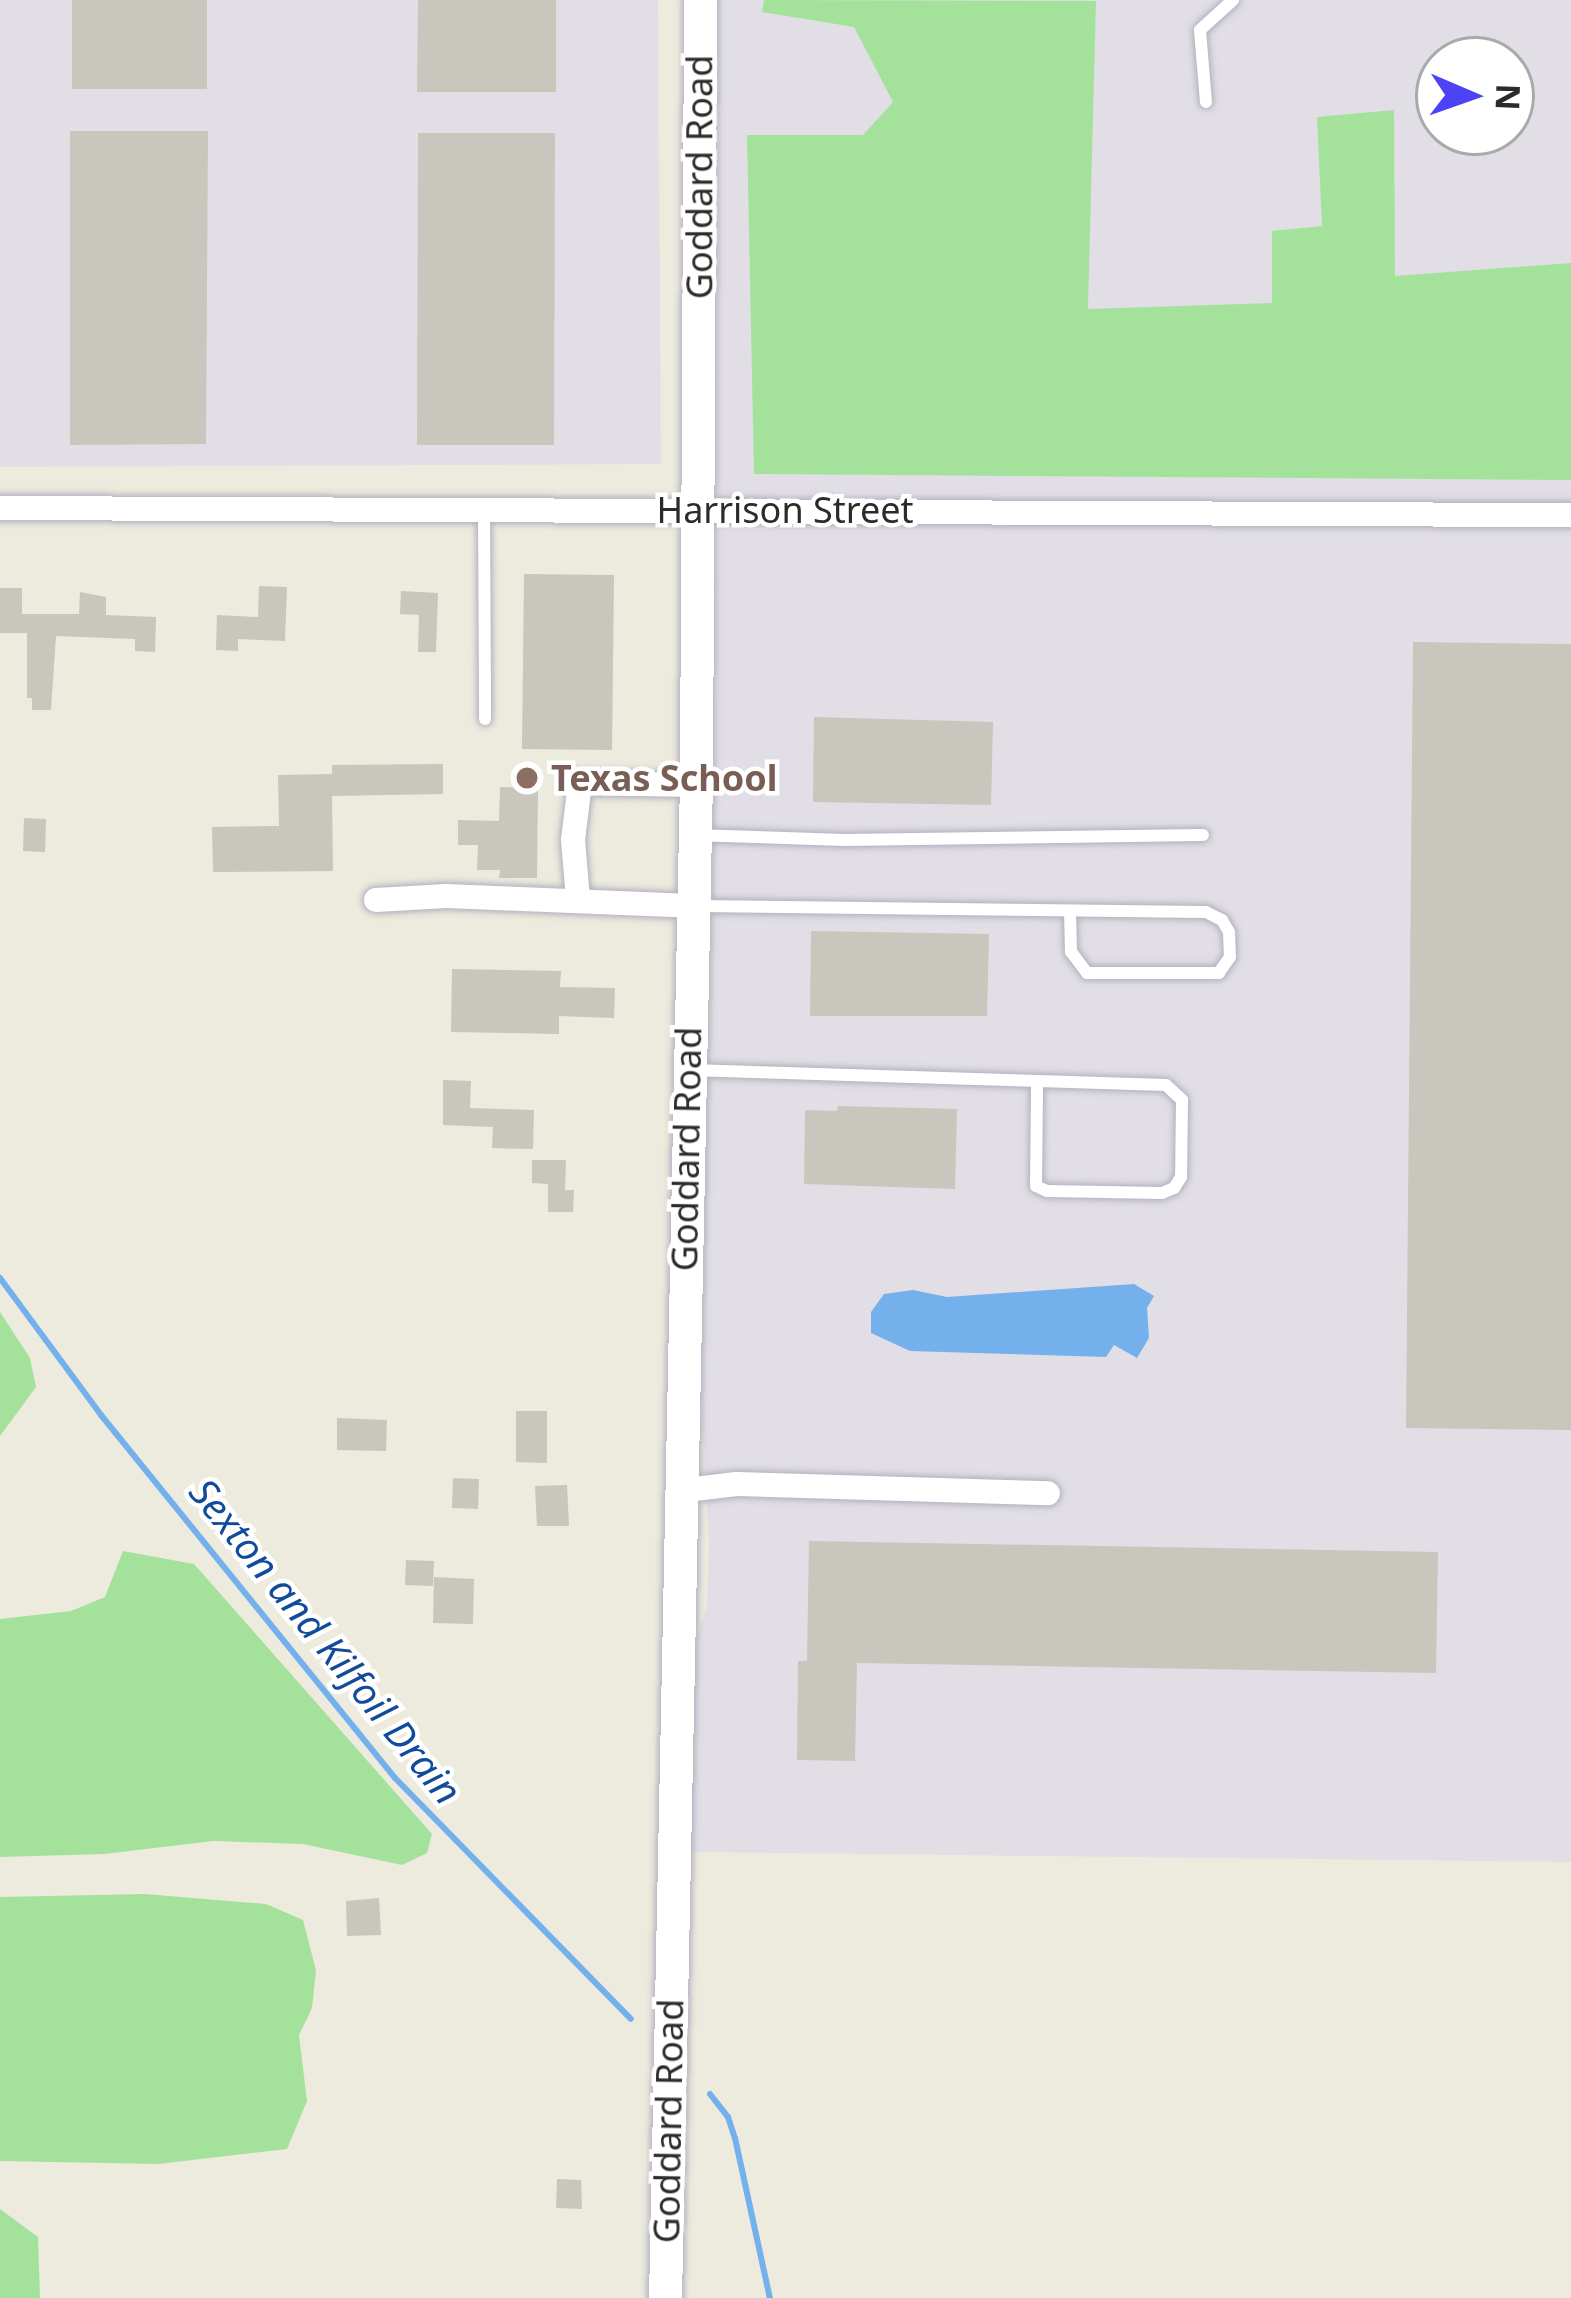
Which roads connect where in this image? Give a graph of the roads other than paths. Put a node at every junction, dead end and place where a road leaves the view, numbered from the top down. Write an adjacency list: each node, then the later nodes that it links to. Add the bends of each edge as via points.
1 (700, 0): 6 (main road, Goddard Road)
2 (1233, 0): 3 (lane, via 1200,30)
3 (1206, 102)
4 (0, 508): 5 (street, Harrison Street)
5 (484, 509): 6 (street, Harrison Street); 8 (lane)
6 (698, 510): 7 (street, Harrison Street); 9 (main road, Goddard Road)
7 (1571, 515)
8 (485, 719)
9 (696, 785): 10 (main road, Goddard Road); 12 (street, via 580,783)
10 (694, 835): 11 (lane); 14 (main road, Goddard Road)
11 (1203, 836)
12 (578, 899): 13 (street); 14 (street)
13 (376, 900)
14 (692, 906): 15 (lane); 16 (main road, Goddard Road)
15 (1070, 911): 15 (lane, via 1206,912 1222,920 1230,957 1219,973 1087,974 1071,952)
16 (687, 1070): 17 (lane); 18 (main road, Goddard Road)
17 (1037, 1083): 17 (lane, via 1176,1090 1181,1177 1174,1188 1036,1186)
18 (679, 1491): 19 (street, via 737,1484); 20 (main road, Goddard Road)
19 (1048, 1493)
20 (665, 2298)

